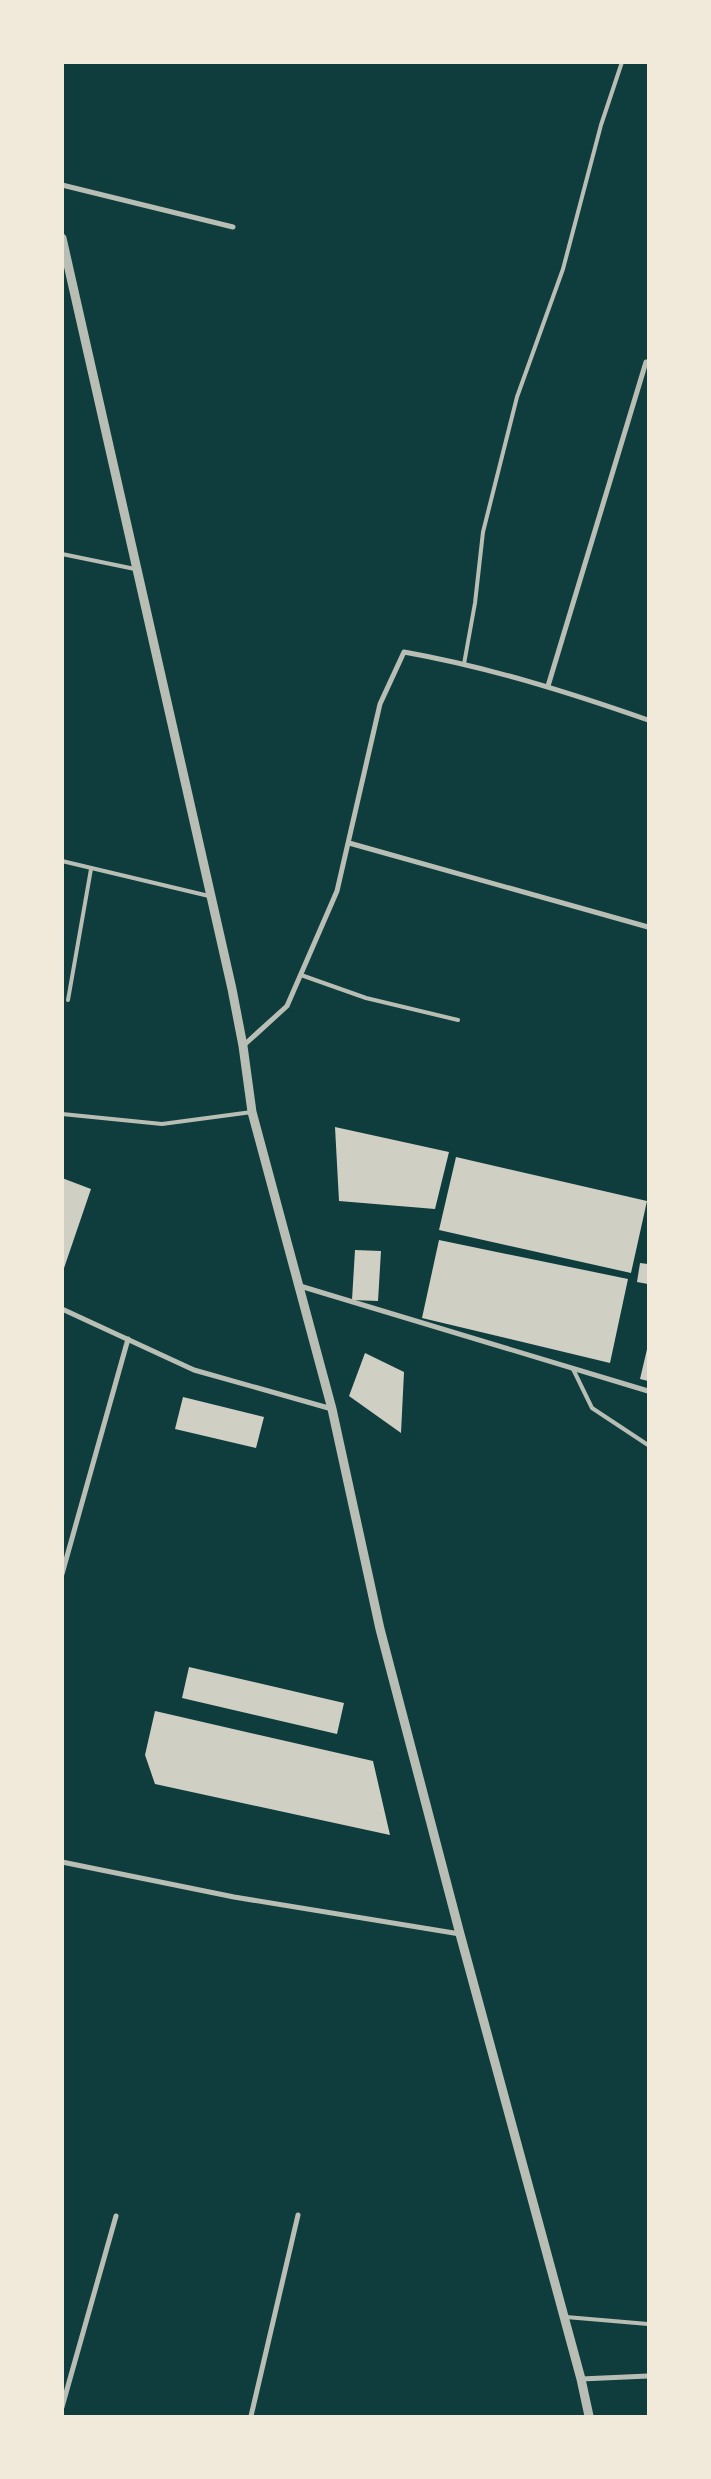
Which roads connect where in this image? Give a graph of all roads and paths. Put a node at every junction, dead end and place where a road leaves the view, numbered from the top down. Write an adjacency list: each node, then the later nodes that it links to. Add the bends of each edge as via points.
1 (622, 62): 8 (lane, via 601,125 563,269 518,397 483,532)
2 (62, 185): 3 (street)
3 (233, 226)
4 (62, 238): 7 (street)
5 (646, 362): 9 (street)
6 (62, 554): 7 (lane)
7 (137, 569): 14 (street)
8 (464, 664): 9 (street); 11 (street, via 404,652 380,704)
9 (548, 686): 10 (street)
10 (648, 720)
11 (349, 843): 15 (street); 16 (street, via 337,891)
12 (62, 861): 13 (lane)
13 (91, 869): 14 (lane); 17 (lane)
14 (212, 896): 19 (street)
15 (648, 927)
16 (301, 975): 18 (lane, via 366,998); 19 (street, via 287,1006)
17 (68, 1000)
18 (458, 1020)
19 (244, 1046): 20 (street)
20 (252, 1112): 21 (lane, via 162,1124); 22 (street)
21 (62, 1114)
22 (300, 1286): 25 (street); 27 (street)
23 (62, 1310): 24 (street)
24 (128, 1340): 27 (street, via 194,1370); 29 (street)
25 (573, 1368): 26 (street); 28 (lane, via 592,1408)
26 (648, 1391)
27 (332, 1409): 31 (street, via 380,1629)
28 (648, 1445)
29 (62, 1574)
30 (62, 1862): 31 (street, via 234,1897)
31 (460, 1934): 34 (street)
32 (298, 2215): 39 (street)
33 (116, 2216): 38 (street)
34 (564, 2317): 35 (lane); 37 (street)
35 (648, 2324)
36 (648, 2376): 37 (street)
37 (582, 2379): 40 (street)
38 (62, 2407)
39 (251, 2416)
40 (589, 2416)

